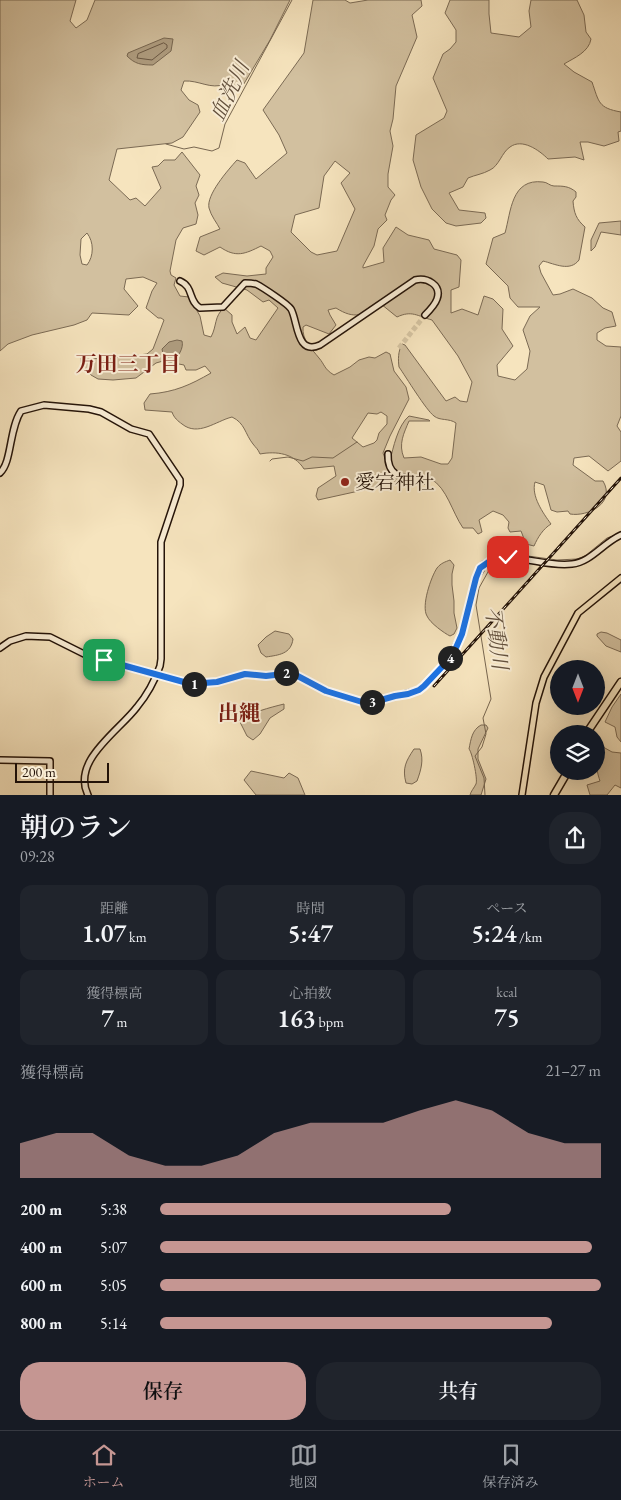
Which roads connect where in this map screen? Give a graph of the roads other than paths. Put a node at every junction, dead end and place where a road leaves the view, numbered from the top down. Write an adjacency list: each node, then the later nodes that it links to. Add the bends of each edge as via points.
1 (180, 281): 2 (street, via 188,286 200,308 225,306 245,283 260,286 290,307 299,335 310,347 320,345 415,280 426,279 436,288 437,298)
2 (425, 315)
3 (388, 454): 5 (street, via 390,469 394,473)
4 (0, 473): 9 (street, via 8,458 18,415 36,406 96,410 126,427 152,436 181,482 161,536 161,659)
5 (424, 481)
6 (621, 535): 9 (street, via 575,564 518,558 500,558 484,564 478,572 455,650 432,678 414,692 368,703 326,691 292,673 245,674 194,684)
7 (621, 578): 19 (main road, via 578,613 548,669 536,703)
8 (0, 648): 9 (street, via 26,636 50,637 86,655)
9 (157, 674): 18 (street, via 137,707 89,761 84,778)
10 (621, 682): 12 (highway)
11 (621, 689): 13 (highway)
12 (592, 725)
13 (597, 725)
14 (0, 760): 17 (street, via 50,761)
15 (558, 780): 20 (highway)
16 (563, 780): 21 (highway)
17 (50, 795)
18 (88, 795)
19 (522, 795)
20 (549, 795)
21 (554, 795)

